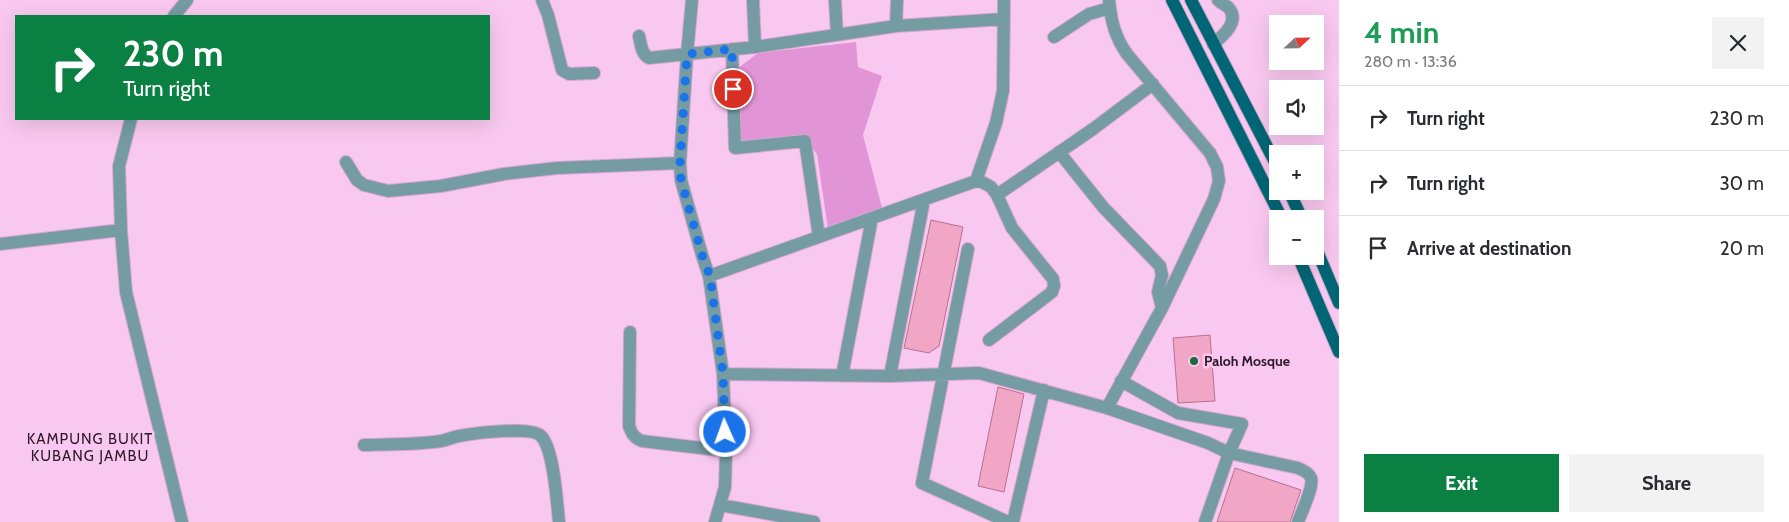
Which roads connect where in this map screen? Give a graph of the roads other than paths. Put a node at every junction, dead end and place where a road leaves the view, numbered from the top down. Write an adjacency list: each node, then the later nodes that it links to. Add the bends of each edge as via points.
1 (187, 0): 12 (street)
2 (542, 0): 22 (street, via 562,70 568,74)
3 (692, 0): 21 (street)
4 (754, 0): 19 (street)
5 (835, 0): 15 (street)
6 (897, 0): 14 (street)
7 (1004, 0): 13 (street)
8 (1172, 0): 32 (main road)
9 (1191, 0): 18 (main road)
10 (1218, 0): 18 (street, via 1229,8 1233,16 1225,34)
11 (1110, 4): 17 (street); 23 (street, via 1118,41)
12 (175, 15)
13 (1004, 19): 14 (street); 29 (street, via 1002,98)
14 (896, 26): 15 (street)
15 (837, 35): 19 (street)
16 (639, 36): 21 (street, via 642,50 649,58)
17 (1054, 38)
18 (1213, 44): 25 (main road)
19 (755, 47): 20 (street)
20 (732, 49): 21 (street); 35 (street, via 736,148 805,141)
21 (687, 54): 28 (street)
22 (594, 73)
23 (1153, 84): 26 (street); 42 (street, via 1210,152 1217,167 1218,181 1214,199)
24 (131, 120): 34 (street, via 119,166)
25 (1269, 151)
26 (1059, 152): 30 (street); 42 (street, via 1115,222 1160,266 1162,275 1158,292)
27 (346, 162): 28 (street, via 356,180 388,191 557,168)
28 (680, 163): 40 (street, via 681,180)
29 (976, 181): 30 (street); 31 (street)
30 (997, 195): 44 (street, via 1012,228 1053,279 1054,286 1052,292)
31 (924, 200): 33 (street); 49 (street)
32 (1277, 210)
33 (872, 218): 35 (street); 48 (street)
34 (121, 230): 36 (street); 57 (street, via 126,292)
35 (819, 237): 40 (street)
36 (0, 244)
37 (968, 249): 47 (street)
38 (1302, 265): 45 (main road)
39 (1323, 265): 41 (main road)
40 (710, 276): 46 (street)
41 (1339, 303)
42 (1162, 308): 50 (street)
43 (630, 332): 54 (street, via 631,433 642,441)
44 (989, 340)
45 (1339, 352)
46 (723, 374): 48 (street); 54 (street)
47 (944, 374): 49 (street); 51 (street, via 978,373); 61 (street, via 922,484)
48 (842, 376): 49 (street)
49 (890, 376)
50 (1121, 381): 52 (street); 55 (street, via 1178,413 1242,424)
51 (1044, 390): 52 (street); 62 (street)
52 (1107, 408): 55 (street)
53 (364, 446): 58 (street, via 442,441 460,435 535,432 541,436 548,450)
54 (726, 450): 56 (street, via 725,487)
55 (1228, 453): 63 (street); 64 (street, via 1305,471 1311,478 1311,486)
56 (720, 505): 59 (street); 60 (street)
57 (182, 522)
58 (559, 522)
59 (715, 522)
60 (814, 522)
61 (1008, 522)
62 (1013, 522)
63 (1205, 522)
64 (1298, 522)

